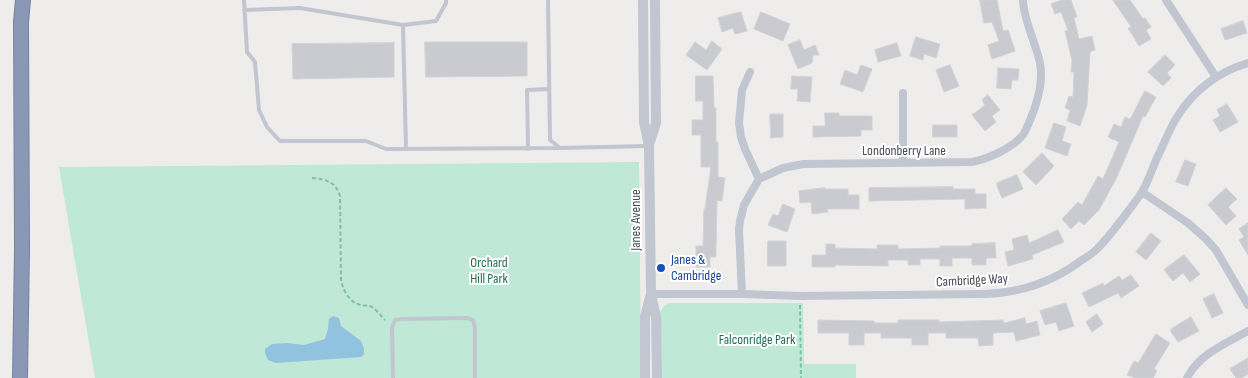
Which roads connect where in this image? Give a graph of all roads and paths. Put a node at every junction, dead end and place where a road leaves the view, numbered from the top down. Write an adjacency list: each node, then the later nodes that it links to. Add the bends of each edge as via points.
1 (21, 0): 30 (highway)
2 (244, 0): 9 (lane)
3 (446, 0): 10 (lane, via 436,21)
4 (548, 0): 14 (lane)
5 (644, 0): 16 (street, Janes Avenue, via 644,122)
6 (655, 0): 16 (street, Janes Avenue, via 656,123)
7 (1023, 0): 20 (street, Londonberry Lane, via 1041,75 1034,113 1023,135 981,161)
8 (1166, 0): 13 (street)
9 (244, 10): 10 (lane, via 300,8); 17 (lane, via 247,52 255,62 260,110 267,127 280,141 366,141 386,148)
10 (402, 24): 17 (lane)
11 (1248, 63): 13 (street, Cambridge Way)
12 (750, 72): 22 (street, via 742,90 741,137)
13 (1216, 77): 23 (street, Cambridge Way, via 1178,115)
14 (549, 89): 18 (lane, via 550,140); 19 (lane, via 527,90)
15 (902, 93): 20 (street)
16 (650, 146): 18 (lane); 24 (street, Janes Avenue)
17 (406, 148): 19 (lane)
18 (560, 148): 19 (lane)
19 (528, 149)
20 (903, 163): 22 (street, Londonberry Lane, via 803,164 783,168)
21 (312, 178): 28 (path, via 327,180 338,189 340,196 343,289 352,301 370,306)
22 (759, 179): 25 (street, via 744,205 740,221)
23 (1142, 192): 26 (street, Cambridge Way, via 1096,250 1058,276 1033,286 984,294); 27 (street, via 1205,238 1216,250)
24 (650, 294): 25 (street, Cambridge Way); 33 (street, Janes Avenue, via 645,317); 34 (street, Janes Avenue, via 656,317)
25 (742, 294): 26 (street, Cambridge Way)
26 (800, 296): 35 (path)
27 (1248, 305)
28 (385, 320)
29 (1248, 331): 36 (street, via 1199,360)
30 (20, 378)
31 (393, 378): 32 (lane, via 392,328 395,320 467,318 473,320 475,328)
32 (475, 378)
33 (645, 378)
34 (657, 378)
35 (801, 378)
36 (1187, 378)

